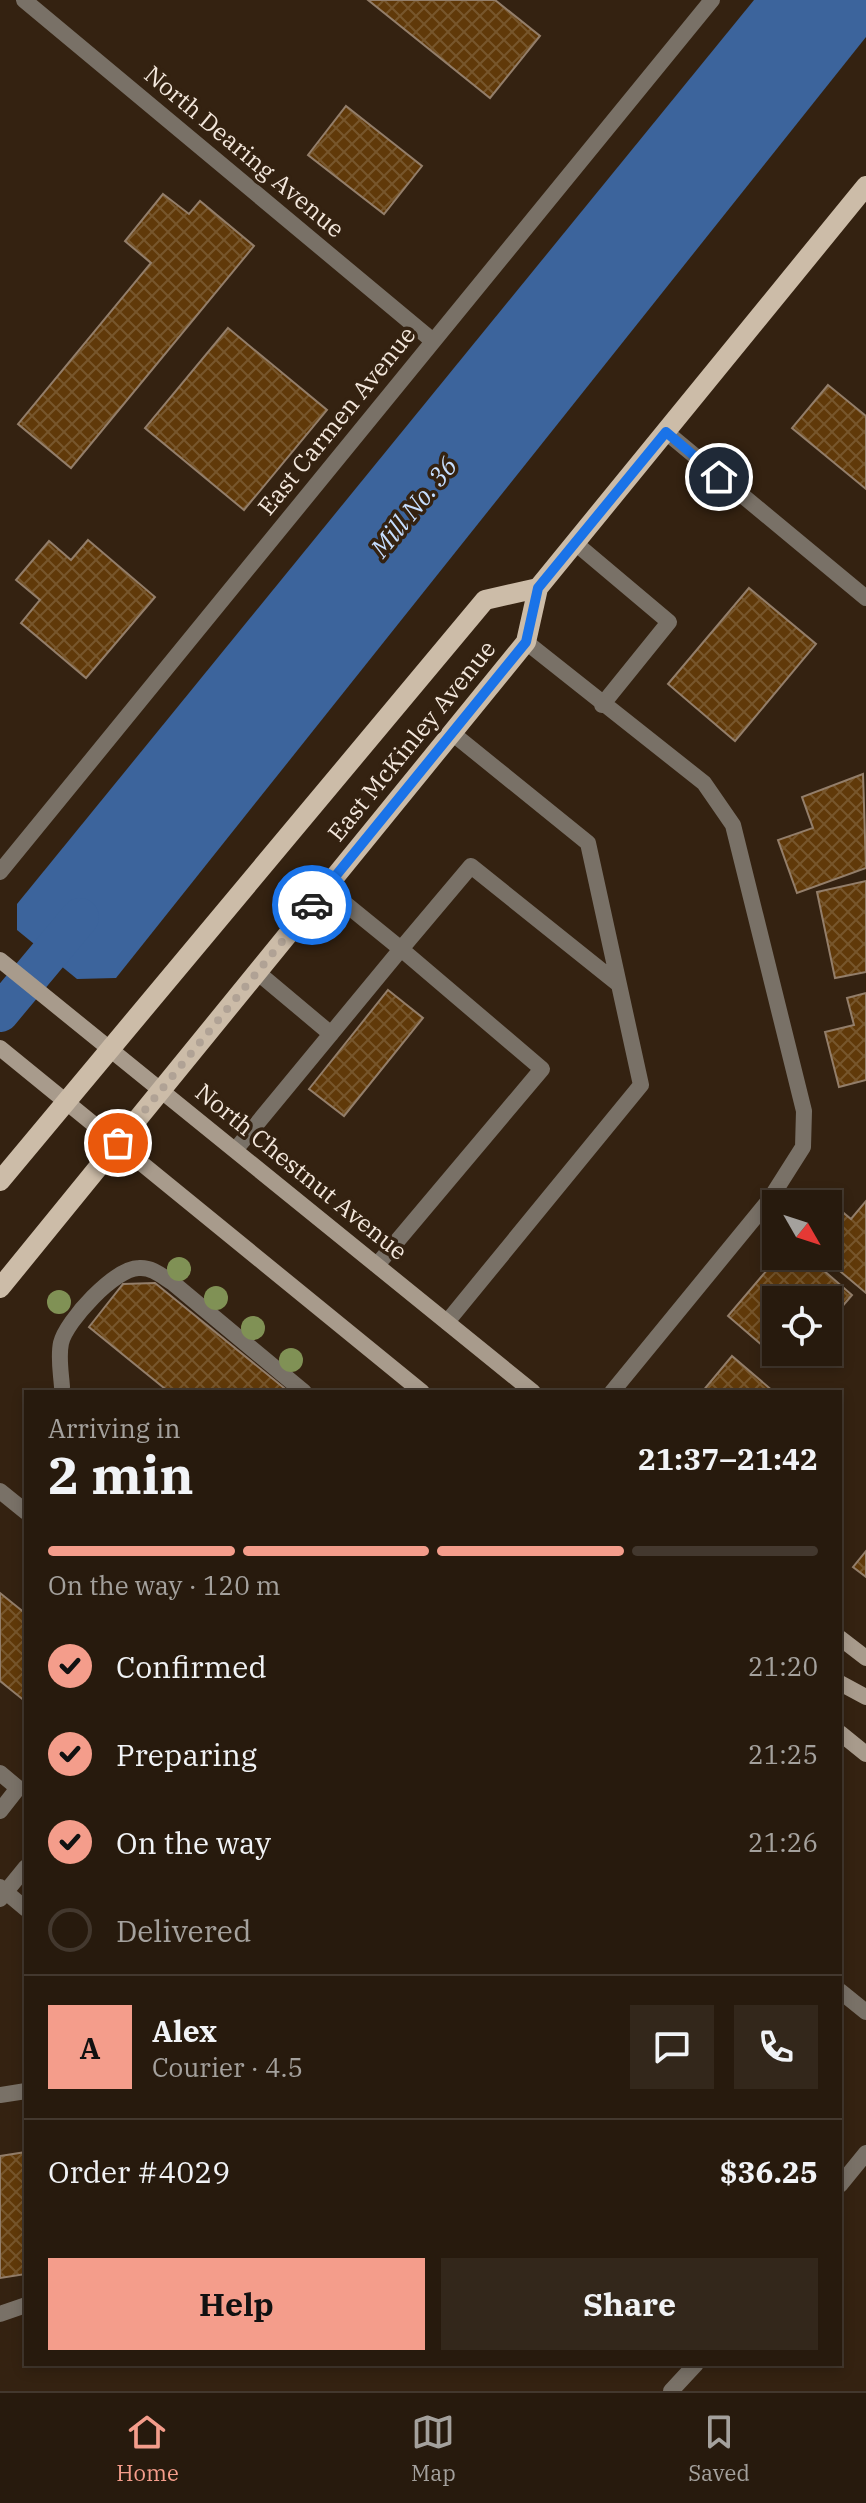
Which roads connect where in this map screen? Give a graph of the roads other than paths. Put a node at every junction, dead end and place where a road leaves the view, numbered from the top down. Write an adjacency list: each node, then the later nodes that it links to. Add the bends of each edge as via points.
1 (24, 0): 4 (street, North Dearing Avenue)
2 (712, 0): 4 (street, East Carmen Avenue)
3 (866, 186): 5 (main road, East McKinley Avenue)
4 (433, 341): 12 (street, East Carmen Avenue)
5 (666, 432): 6 (main road, East McKinley Avenue); 8 (street)
6 (574, 542): 7 (main road, East McKinley Avenue); 10 (street, via 669,622)
7 (538, 588): 9 (main road, East McKinley Avenue); 19 (main road, East McKinley Avenue, via 485,600)
8 (866, 598)
9 (526, 642): 10 (street); 11 (main road, East McKinley Avenue)
10 (602, 705): 33 (street, via 704,783 733,825 804,1111 803,1147 770,1199)
11 (452, 733): 13 (main road, East McKinley Avenue); 17 (street, via 588,843)
12 (0, 872)
13 (326, 888): 14 (street); 16 (main road, East McKinley Avenue)
14 (401, 949): 17 (street, via 471,866); 18 (street); 26 (street, via 542,1069)
15 (0, 960): 19 (main road, North Chestnut Avenue)
16 (257, 972): 18 (street); 21 (main road, East McKinley Avenue)
17 (617, 983): 28 (street, via 641,1085)
18 (331, 1034): 24 (street)
19 (109, 1048): 21 (main road, North Chestnut Avenue); 22 (main road, East McKinley Avenue)
20 (7, 1054): 22 (main road)
21 (161, 1089): 23 (main road, East McKinley Avenue); 24 (main road, North Chestnut Avenue)
22 (66, 1101): 23 (main road); 25 (main road, East McKinley Avenue)
23 (118, 1143): 27 (main road, East McKinley Avenue); 31 (main road)
24 (236, 1149): 26 (main road, North Chestnut Avenue)
25 (0, 1181)
26 (377, 1265): 28 (main road, North Chestnut Avenue)
27 (0, 1288)
28 (447, 1322): 32 (main road, North Chestnut Avenue)
29 (62, 1387): 30 (street, via 60,1351 65,1334 113,1279 138,1268 173,1283)
30 (302, 1390)
31 (420, 1390)
32 (531, 1390)
33 (614, 1390)
34 (0, 1491): 35 (street)
35 (24, 1510)
36 (842, 1640): 37 (main road)
37 (866, 1658)
38 (842, 1684): 39 (main road)
39 (866, 1697)
40 (842, 1735): 41 (main road)
41 (866, 1754)
42 (0, 1773): 43 (street, via 18,1788)
43 (0, 1811)
44 (24, 1869): 45 (street)
45 (2, 1893): 46 (street)
46 (24, 1908)
47 (842, 1993): 48 (street)
48 (866, 2012)
49 (24, 2091): 50 (street)
50 (0, 2095)
51 (866, 2153): 52 (street)
52 (842, 2183)
53 (24, 2306): 54 (street)
54 (0, 2314)
55 (694, 2366): 56 (street)
56 (671, 2391)

